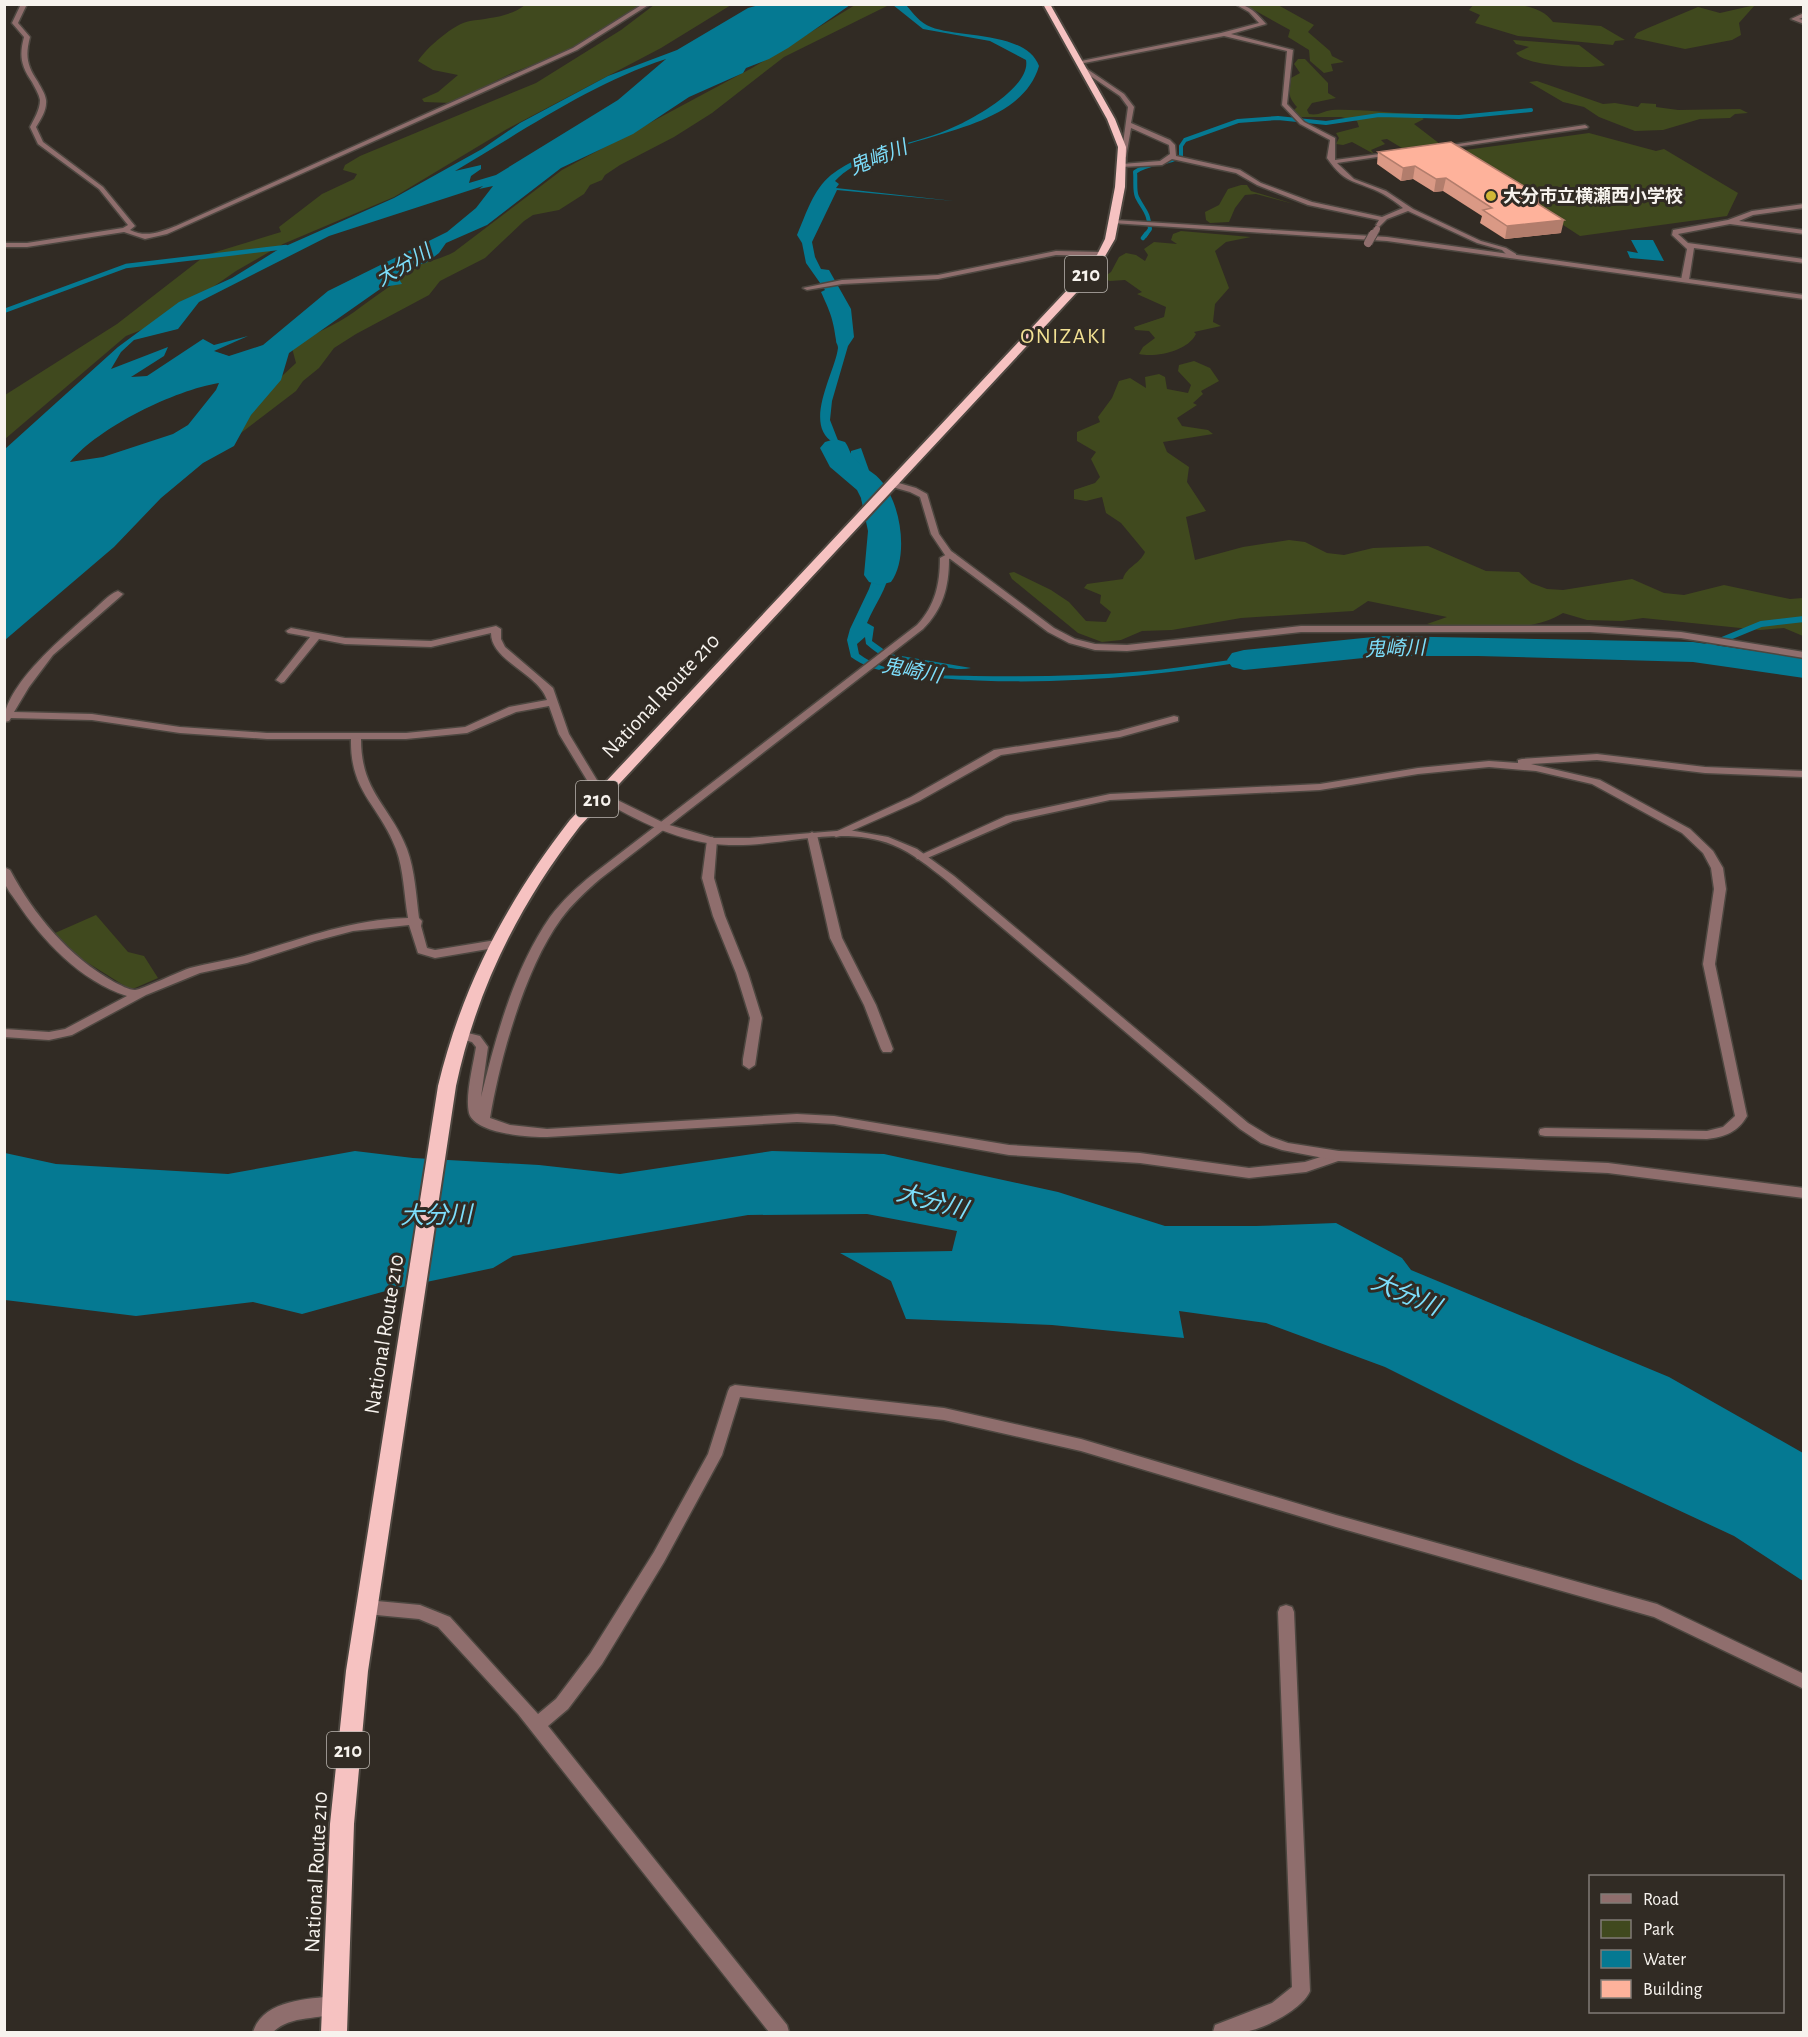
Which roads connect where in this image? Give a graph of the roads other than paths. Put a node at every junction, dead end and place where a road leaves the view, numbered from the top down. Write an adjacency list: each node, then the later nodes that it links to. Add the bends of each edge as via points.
1 (24, 4): 21 (street, via 16,25 26,35 23,67 45,102 33,127 39,143 101,188 132,226)
2 (648, 4): 21 (street, via 575,49 178,227 142,237)
3 (1046, 4): 8 (highway, National Route 210 / 210)
4 (1237, 4): 7 (street, via 1263,23)
5 (1803, 15): 6 (street, via 1794,20)
6 (1803, 22)
7 (1224, 34): 8 (street); 15 (street, via 1291,51 1284,104 1302,123 1333,139)
8 (1080, 65): 9 (street, via 1125,98 1132,110); 14 (highway, National Route 210 / 210, via 1116,128)
9 (1130, 125): 13 (street, via 1170,143); 14 (street)
10 (1585, 127): 11 (street)
11 (1435, 148)
12 (1401, 153): 15 (street)
13 (1172, 157): 14 (street, via 1162,163); 18 (street, via 1238,171 1259,184 1310,204)
14 (1122, 161): 19 (highway, National Route 210 / 210)
15 (1333, 162): 17 (street, via 1352,180 1384,192)
16 (1803, 206): 20 (street, via 1748,214)
17 (1409, 208): 18 (street); 27 (street)
18 (1384, 219): 23 (street, bridge)
19 (1114, 222): 26 (highway, National Route 210 / 210); 27 (street, via 1351,235)
20 (1731, 222): 22 (street); 25 (street, via 1674,232)
21 (124, 230): 24 (street)
22 (1803, 232)
23 (1368, 243)
24 (4, 245)
25 (1689, 245): 28 (street); 29 (street)
26 (1102, 254): 30 (street, via 1056,253 938,277 839,282); 32 (highway, National Route 210 / 210, via 1068,296)
27 (1513, 256): 29 (street)
28 (1803, 261)
29 (1685, 280): 31 (street)
30 (810, 288)
31 (1803, 297)
32 (888, 488): 33 (street, via 924,496 935,534); 45 (highway, National Route 210 / 210)
33 (951, 555): 37 (street, via 1057,634 1083,645 1105,648 1301,629 1590,629 1681,635); 46 (street, via 945,558 942,595 925,622)
34 (118, 594): 40 (street, via 50,653)
35 (291, 632): 36 (street)
36 (315, 636): 38 (street); 39 (street, via 436,644 496,629 501,649 546,685)
37 (1803, 655)
38 (281, 680)
39 (554, 702): 42 (street, via 504,712 467,730); 45 (street, via 564,734)
40 (6, 718): 42 (street, via 92,717 224,734)
41 (1174, 719): 47 (street, via 1120,734 998,752 915,799)
42 (356, 736): 52 (street, via 355,758 362,782 393,831 405,860)
43 (1503, 765): 44 (street, via 1597,757 1705,770); 50 (street, via 1457,766 1320,788 1146,794 1093,800 1010,818); 60 (street, via 1555,772 1609,788 1694,838 1708,852 1720,877 1709,964 1740,1105 1737,1124 1707,1135)
44 (1803, 774)
45 (601, 795): 46 (street); 53 (highway, National Route 210 / 210, via 545,862)
46 (664, 825): 49 (street); 59 (street, via 582,888 554,920 541,942 506,1032)
47 (836, 834): 48 (street); 50 (street, via 888,840)
48 (812, 835): 49 (street, via 739,842); 57 (street, via 837,938)
49 (712, 840): 58 (street, via 708,878 756,1018)
50 (921, 856): 61 (street, via 1244,1126 1287,1147)
51 (4, 870): 54 (street, via 28,908 69,955 108,983)
52 (416, 921): 53 (street, via 425,953); 54 (street, via 388,922 282,946 244,960 186,973)
53 (496, 944): 56 (highway, National Route 210 / 210)
54 (138, 995): 55 (street, via 55,1036)
55 (4, 1033)
56 (460, 1035): 59 (street, via 476,1039 482,1047 473,1110); 63 (highway, National Route 210 / 210, via 450,1069)
57 (887, 1049)
58 (749, 1065)
59 (483, 1120): 61 (street, via 538,1133 814,1118 1009,1150 1140,1158 1249,1173 1306,1167)
60 (1545, 1132)
61 (1339, 1156): 62 (street, via 1608,1168)
62 (1803, 1193)
63 (366, 1607): 66 (street, via 437,1617); 67 (highway, National Route 210 / 210, via 342,1824)
64 (1286, 1612): 71 (street, via 1301,1991 1278,2010)
65 (1803, 1682): 66 (street, via 1657,1611 1081,1445 944,1414 735,1391 715,1455 659,1557 596,1659 562,1704)
66 (537, 1725): 70 (street)
67 (334, 2005): 68 (street, via 283,2013); 69 (highway, National Route 210 / 210)
68 (262, 2032)
69 (334, 2032)
70 (780, 2032)
71 (1222, 2032)

